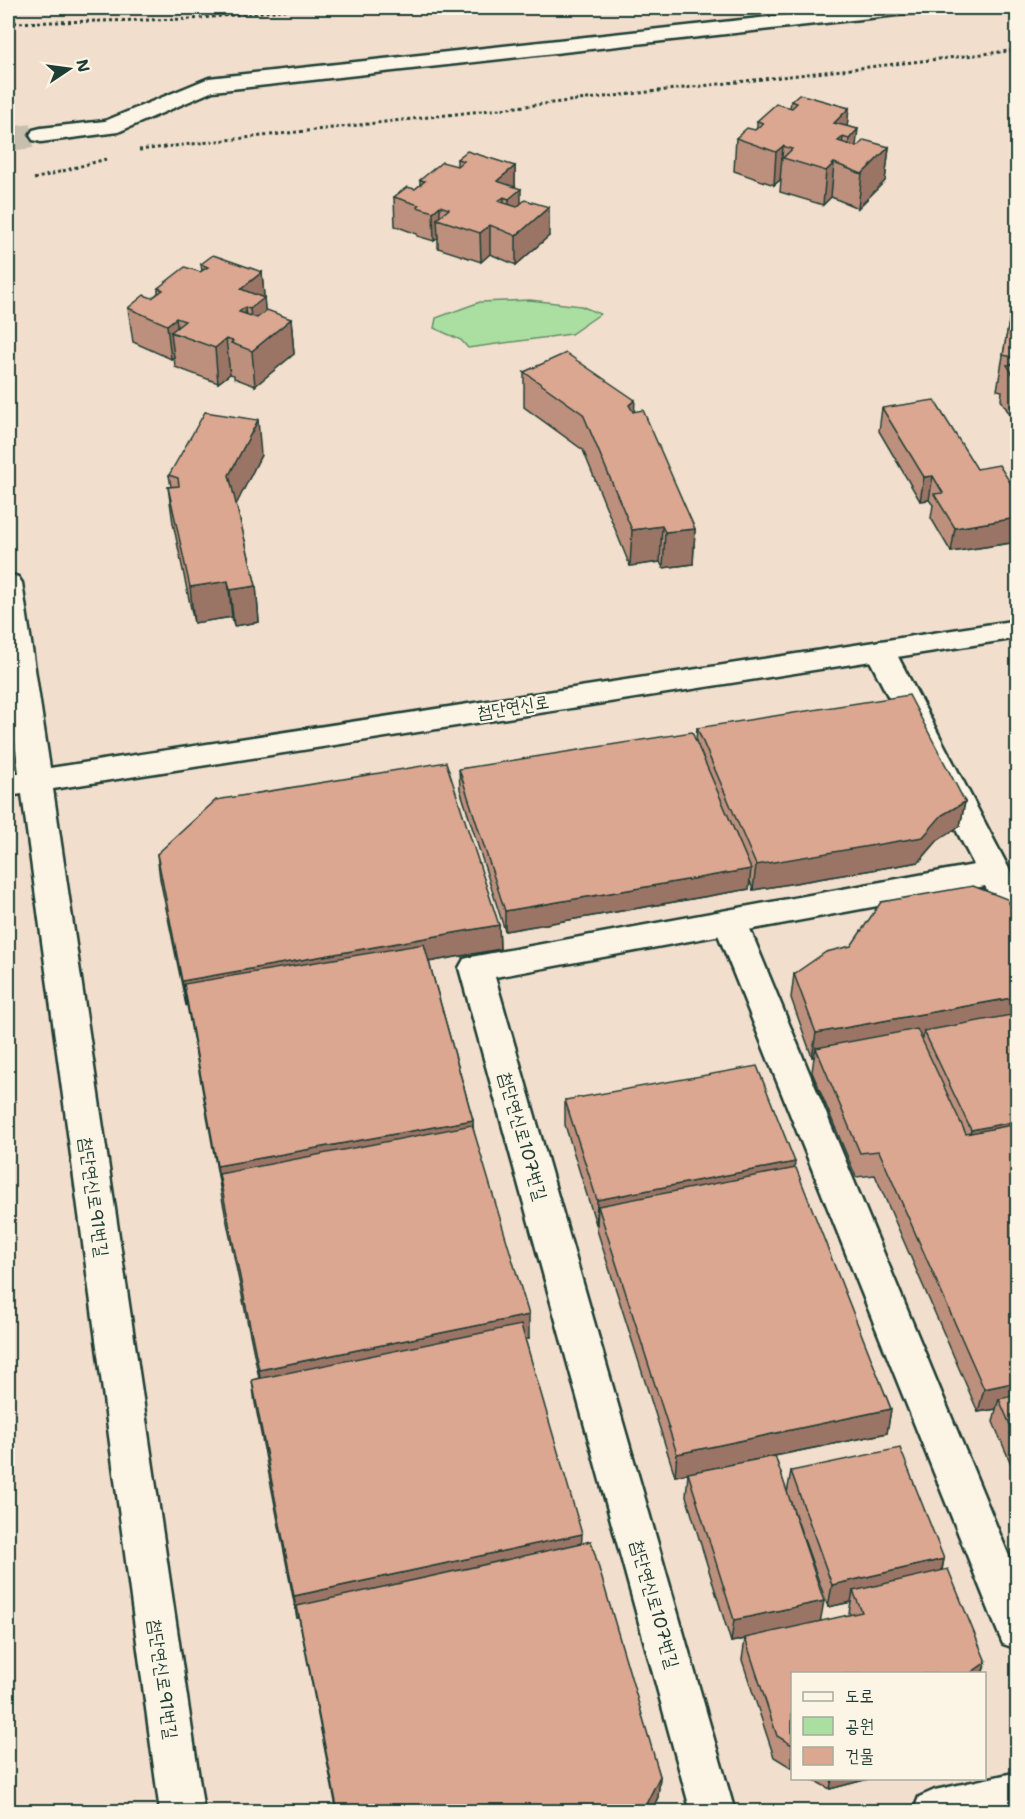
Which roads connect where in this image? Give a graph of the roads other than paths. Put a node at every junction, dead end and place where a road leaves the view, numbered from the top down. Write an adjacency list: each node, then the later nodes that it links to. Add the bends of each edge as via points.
1 (906, 8): 2 (street, via 209,85 110,127)
2 (41, 135)
3 (8, 583): 6 (street, 첨단연신로91번길)
4 (1017, 629): 5 (street, 첨단연신로)
5 (880, 651): 6 (street, 첨단연신로); 7 (street)
6 (21, 783): 12 (street, 첨단연신로91번길)
7 (993, 873): 8 (street); 9 (street, 첨단연신로107번길)
8 (1017, 919)
9 (730, 921): 10 (street); 13 (street, 첨단연신로107번길, via 476,968)
10 (1017, 1630)
11 (1017, 1793): 14 (street)
12 (182, 1812)
13 (713, 1812)
14 (935, 1812)

